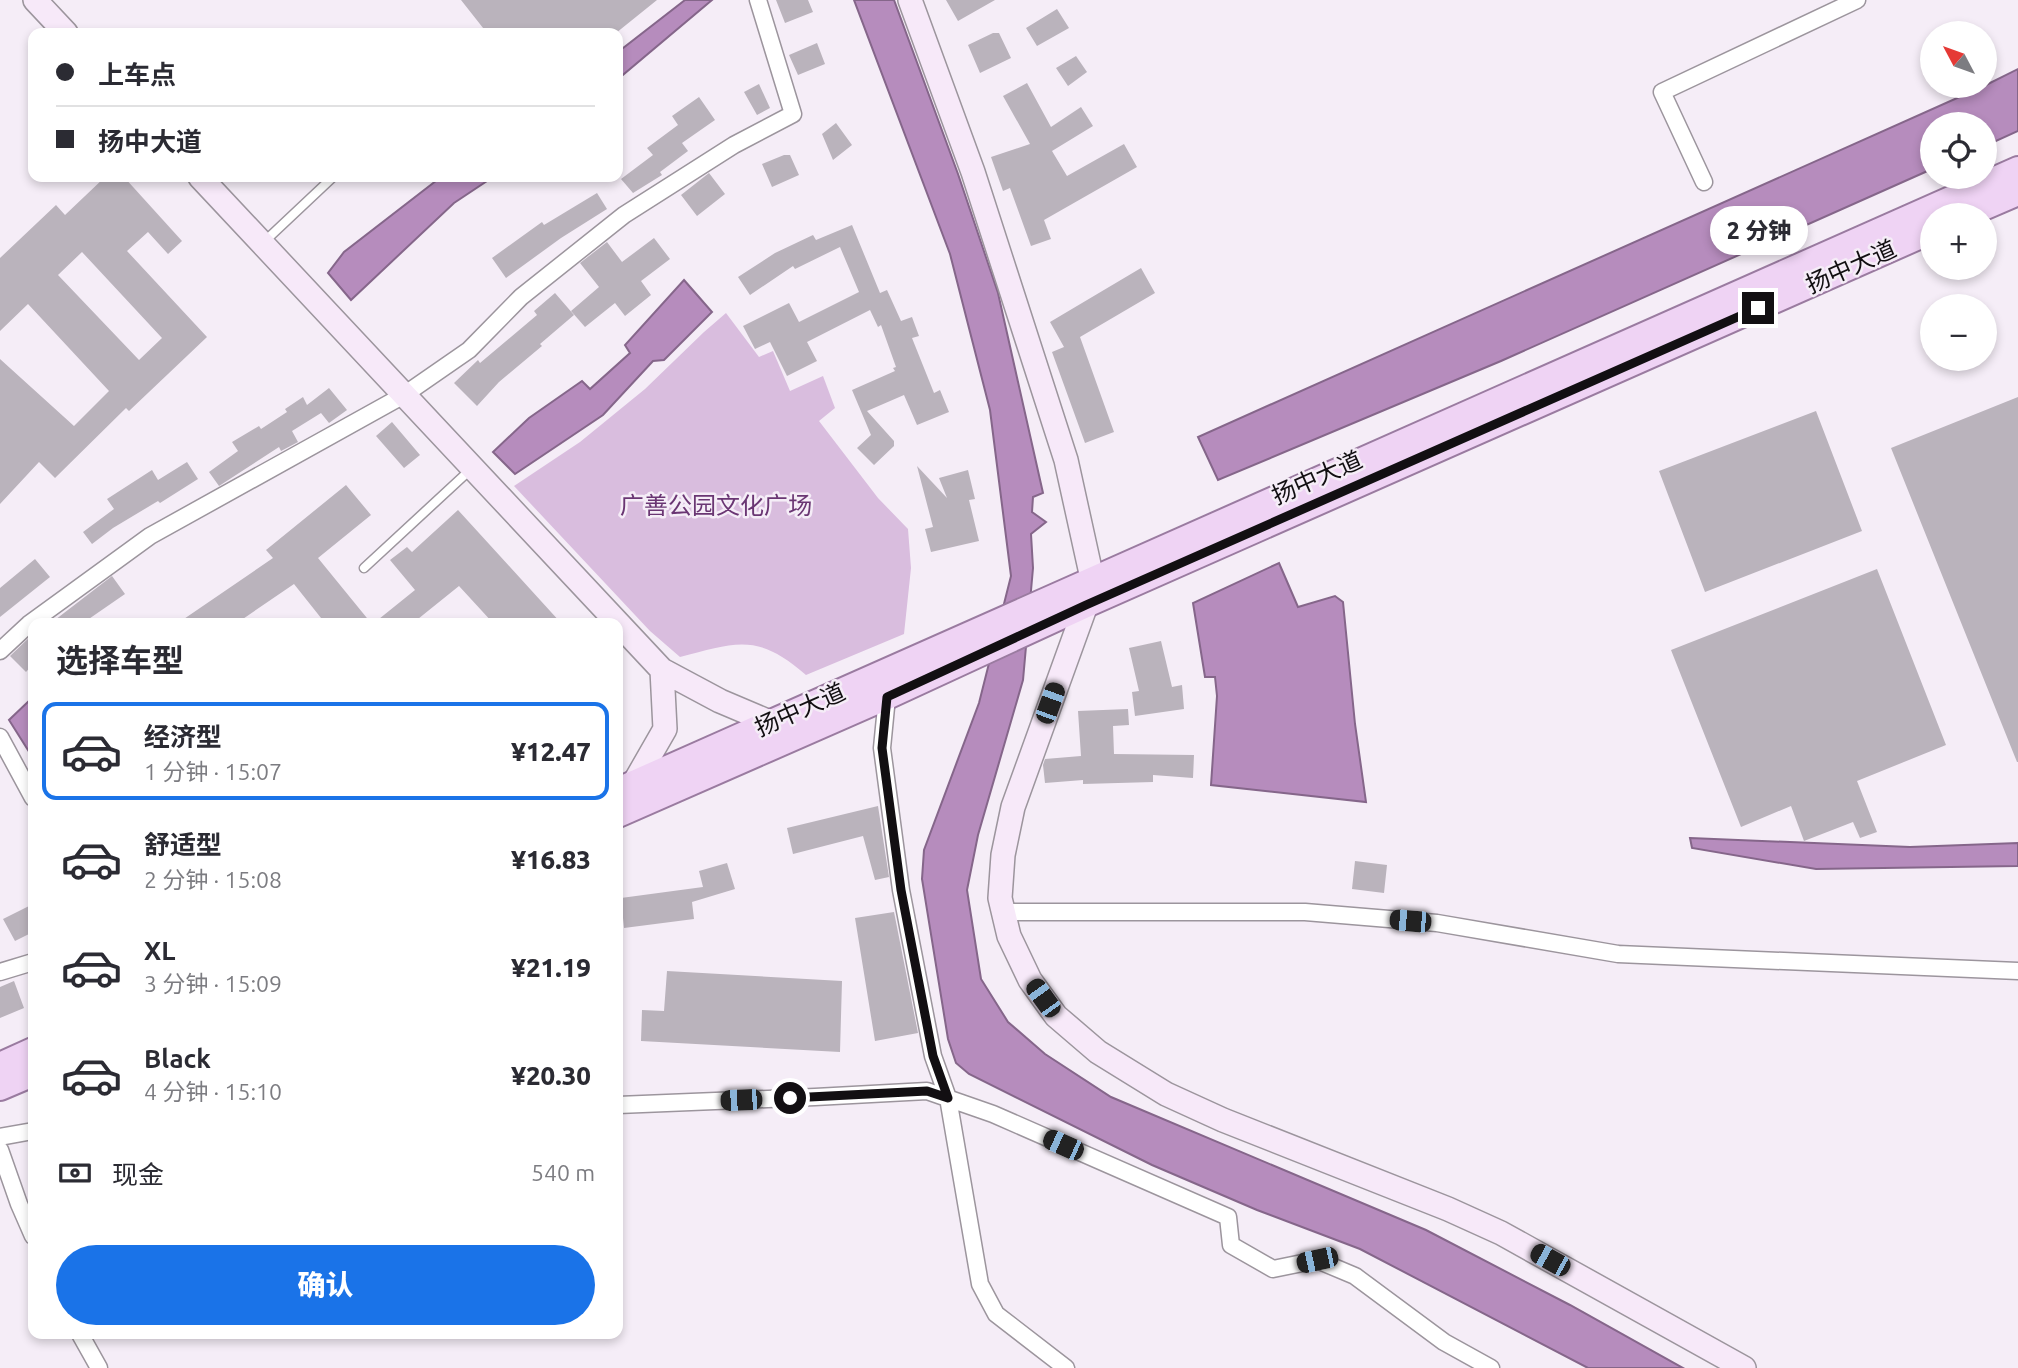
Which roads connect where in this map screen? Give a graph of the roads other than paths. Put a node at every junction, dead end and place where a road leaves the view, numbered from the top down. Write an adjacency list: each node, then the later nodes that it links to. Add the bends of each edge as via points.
1 (35, 0): 5 (street)
2 (758, 0): 14 (street, via 793,114 734,145 624,215 520,297 469,351)
3 (910, 0): 17 (street, via 973,172 1066,460)
4 (1857, 0): 9 (street, via 1662,92)
5 (61, 28)
6 (2018, 169): 17 (main road, 扬中大道)
7 (205, 182): 13 (street)
8 (328, 182): 13 (lane)
9 (1704, 182)
10 (2018, 193): 11 (main road)
11 (1995, 203)
12 (1920, 236): 18 (main road, 扬中大道)
13 (262, 243): 14 (street)
14 (404, 395): 15 (street); 19 (street, via 150,536)
15 (472, 468): 16 (lane); 20 (street)
16 (364, 568)
17 (1092, 578): 18 (street); 25 (main road, 扬中大道)
18 (1086, 605): 25 (main road, 扬中大道); 31 (street, via 1013,807 1003,855)
19 (37, 618)
20 (610, 618)
21 (28, 625): 23 (street)
22 (623, 632): 24 (street)
23 (0, 651)
24 (662, 670): 26 (street); 28 (street, via 665,729)
25 (883, 686): 26 (main road, 扬中大道); 30 (main road, 扬中大道); 39 (street, via 882,748 901,890 933,1056)
26 (772, 723): 28 (main road, 扬中大道)
27 (0, 737): 29 (street)
28 (626, 786)
29 (28, 788)
30 (623, 811)
31 (1003, 912): 33 (street, via 1305,912 1437,923 1618,954); 49 (street, via 1030,980 1056,1016 1098,1052 1166,1094 1501,1233)
32 (28, 964): 34 (street)
33 (2018, 971)
34 (0, 972)
35 (28, 1053): 36 (main road)
36 (0, 1065)
37 (28, 1076): 38 (main road)
38 (0, 1088)
39 (948, 1098): 40 (street, via 927,1091); 47 (street, via 980,1284 987,1301 996,1314); 48 (street, via 1228,1217 1231,1245 1273,1269 1317,1260 1354,1276 1444,1342)
40 (623, 1105)
41 (28, 1132): 42 (street)
42 (0, 1136)
43 (0, 1150): 44 (street)
44 (28, 1225)
45 (83, 1339): 46 (street)
46 (99, 1368)
47 (1066, 1368)
48 (1491, 1368)
49 (1744, 1368)

